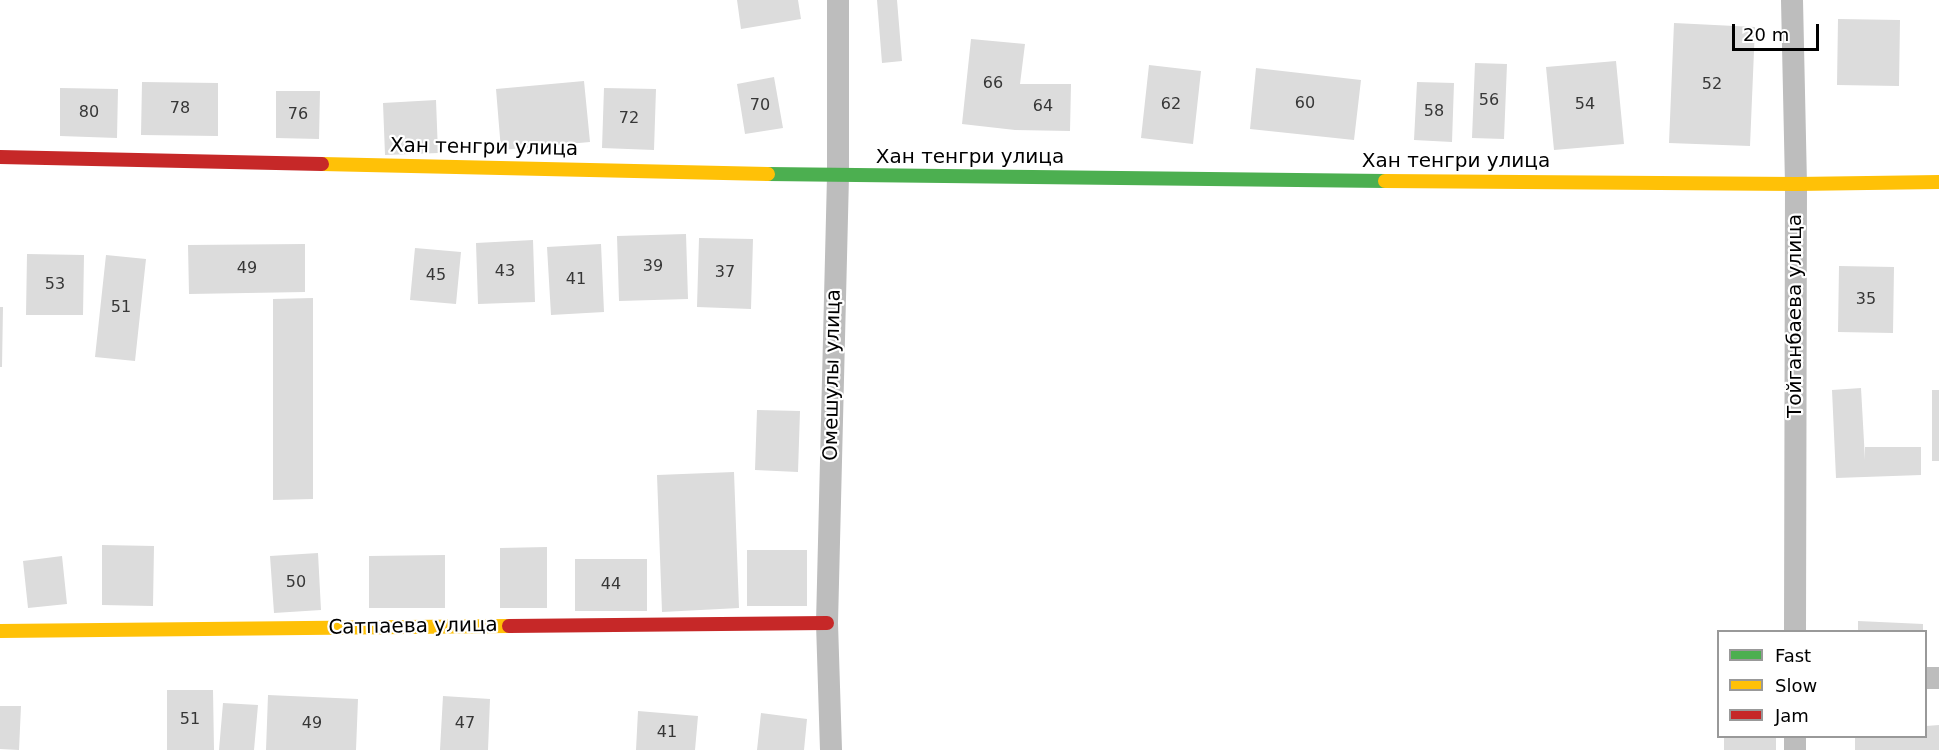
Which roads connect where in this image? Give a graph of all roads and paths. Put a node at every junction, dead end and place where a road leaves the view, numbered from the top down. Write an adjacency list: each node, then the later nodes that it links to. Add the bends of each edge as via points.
1 (838, 0): 4 (street, Омешулы улица)
2 (1792, 0): 6 (street, Тойганбаева улица)
3 (0, 157): 4 (street, Хан тенгри улица)
4 (838, 176): 6 (street, Хан тенгри улица); 7 (street, Омешулы улица)
5 (1939, 182): 6 (street, Хан тенгри улица)
6 (1796, 184): 8 (street, Тойганбаева улица)
7 (827, 623): 9 (street, Сатпаева улица); 10 (street, Омешулы улица)
8 (1795, 630)
9 (0, 631)
10 (831, 750)

